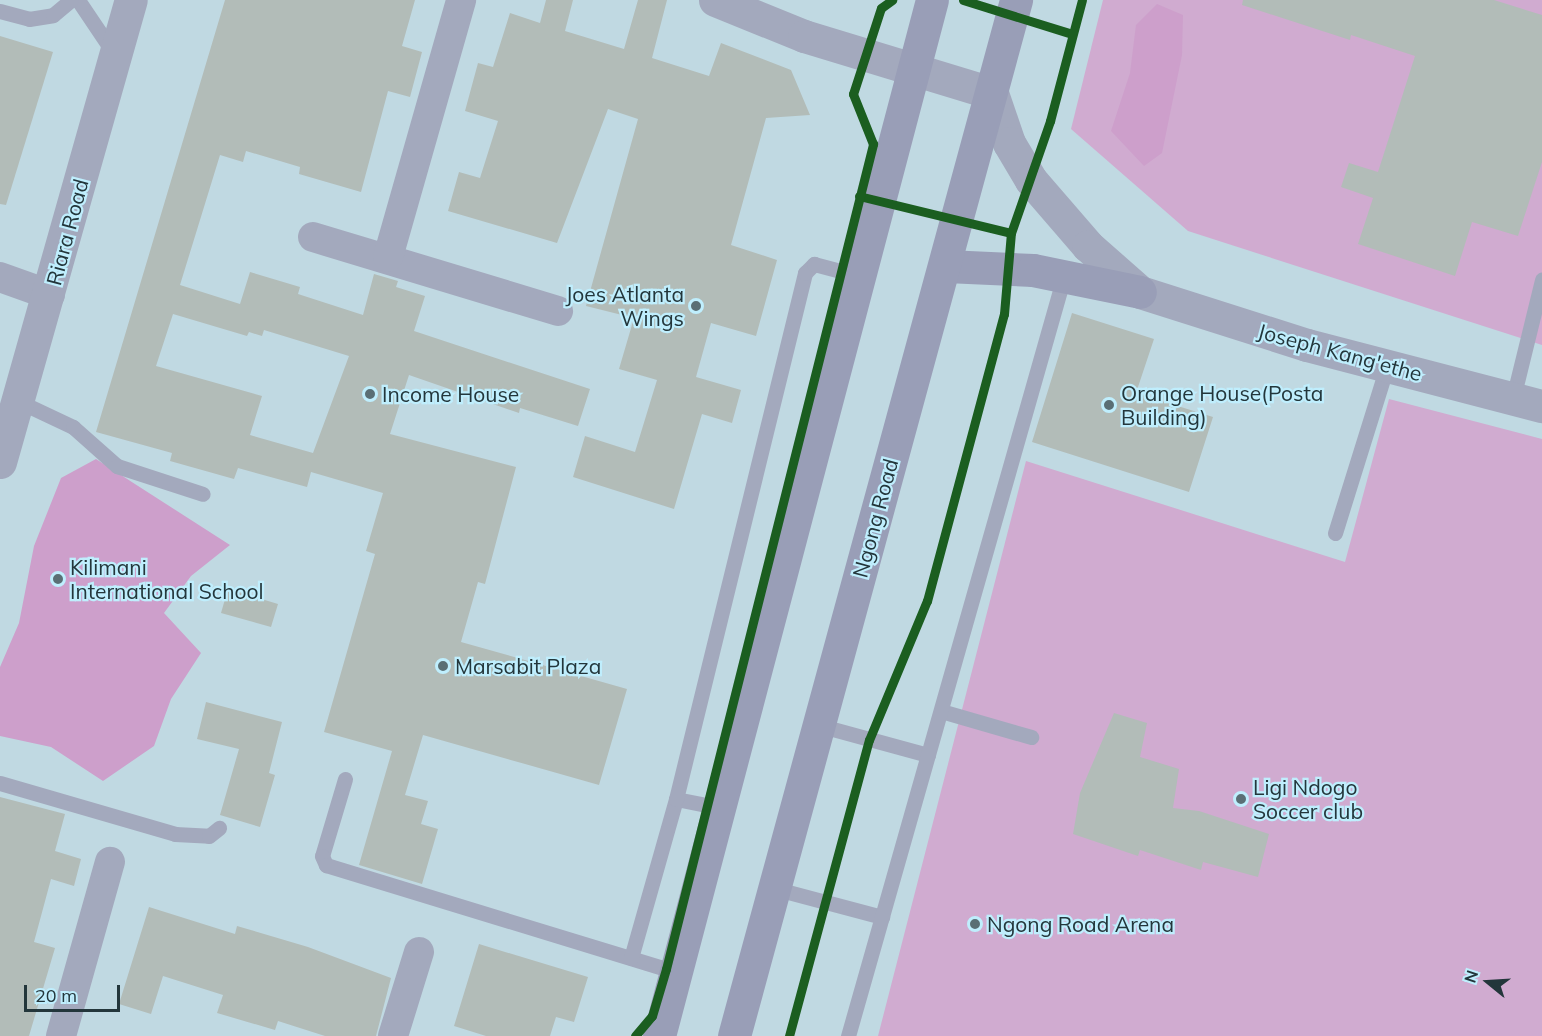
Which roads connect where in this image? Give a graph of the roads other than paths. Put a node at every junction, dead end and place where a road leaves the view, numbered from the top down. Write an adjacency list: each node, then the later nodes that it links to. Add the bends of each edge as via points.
1 (71, 0): 8 (lane, via 53,15 29,19)
2 (78, 0): 9 (lane)
3 (131, 0): 9 (street, Riara Road)
4 (461, 0): 13 (street)
5 (715, 0): 10 (street, via 804,36)
6 (932, 0): 10 (main road)
7 (1016, 0): 11 (main road, Ngong Road)
8 (0, 10)
9 (116, 55): 20 (street, Riara Road)
10 (913, 70): 11 (street); 15 (main road)
11 (992, 93): 14 (main road, Ngong Road); 19 (street, via 1009,143 1031,180 1089,246)
12 (313, 237): 13 (street)
13 (388, 257): 21 (street)
14 (946, 266): 16 (main road, via 1008,267); 29 (main road, Ngong Road)
15 (859, 276): 34 (lane, via 814,264 805,273); 35 (main road)
16 (1064, 276): 19 (main road); 28 (lane)
17 (1542, 280): 24 (lane)
18 (4, 284): 20 (street)
19 (1140, 292): 22 (street, Joseph Kang'ethe)
20 (50, 295): 23 (street, Riara Road)
21 (558, 311)
22 (1388, 366): 24 (street, Joseph Kang'ethe); 27 (lane)
23 (18, 401): 25 (street, Riara Road); 26 (lane, via 73,428 117,466)
24 (1527, 402)
25 (0, 462)
26 (203, 494)
27 (1335, 533)
28 (941, 711): 30 (lane); 31 (lane)
29 (818, 725): 31 (lane); 38 (main road, Ngong Road)
30 (1030, 737)
31 (928, 754): 39 (lane)
32 (345, 779): 41 (lane, via 322,856 326,865)
33 (0, 783): 36 (lane, via 175,834 209,836)
34 (676, 799): 35 (lane); 41 (lane)
35 (722, 808): 42 (main road)
36 (219, 828)
37 (110, 862): 43 (street)
38 (773, 888): 39 (lane); 46 (main road, Ngong Road)
39 (882, 917): 47 (lane)
40 (419, 952): 44 (street)
41 (631, 958): 42 (lane)
42 (676, 972): 45 (main road)
43 (61, 1036)
44 (393, 1036)
45 (659, 1036)
46 (734, 1036)
47 (848, 1036)

